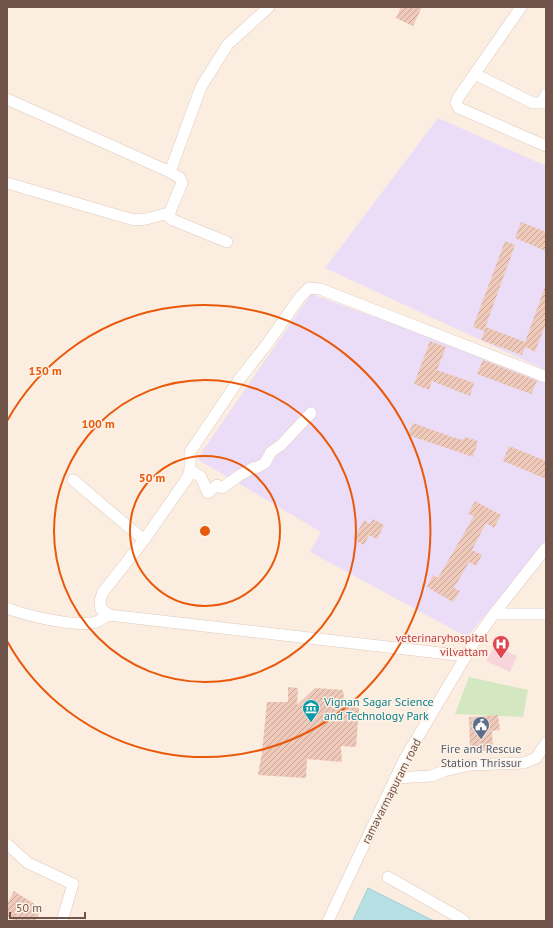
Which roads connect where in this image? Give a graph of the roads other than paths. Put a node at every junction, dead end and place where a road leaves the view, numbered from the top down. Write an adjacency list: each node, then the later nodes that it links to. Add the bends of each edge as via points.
1 (269, 7): 7 (street, via 228,44 201,87)
2 (521, 7): 3 (street)
3 (475, 74): 4 (street, via 533,103 542,103); 6 (street, via 458,98 458,107)
4 (546, 94)
5 (7, 99): 7 (street)
6 (546, 146)
7 (170, 172): 9 (street, via 182,182)
8 (7, 183): 9 (street, via 134,220 146,220)
9 (169, 213): 10 (street, via 173,220)
10 (227, 242)
11 (546, 377): 13 (street, via 320,289 309,288 238,380 190,452)
12 (311, 413): 13 (street, via 271,452 265,463 240,475 222,488 217,485 208,493 201,477)
13 (190, 470): 15 (street, via 188,477)
14 (73, 480): 15 (street)
15 (144, 540): 20 (street, via 104,592 100,601 101,609)
16 (546, 548): 18 (street, ramavarmapuram road)
17 (7, 609): 20 (street, via 68,622 92,623)
18 (494, 614): 19 (street); 21 (street, ramavarmapuram road)
19 (546, 614)
20 (109, 615): 21 (street)
21 (466, 656): 23 (street, ramavarmapuram road)
22 (546, 743): 23 (street, via 536,758 524,763 470,765 431,776)
23 (395, 778): 27 (street, ramavarmapuram road)
24 (7, 844): 26 (street, via 28,863 73,884)
25 (388, 877): 28 (street)
26 (62, 921)
27 (328, 921)
28 (464, 921)

